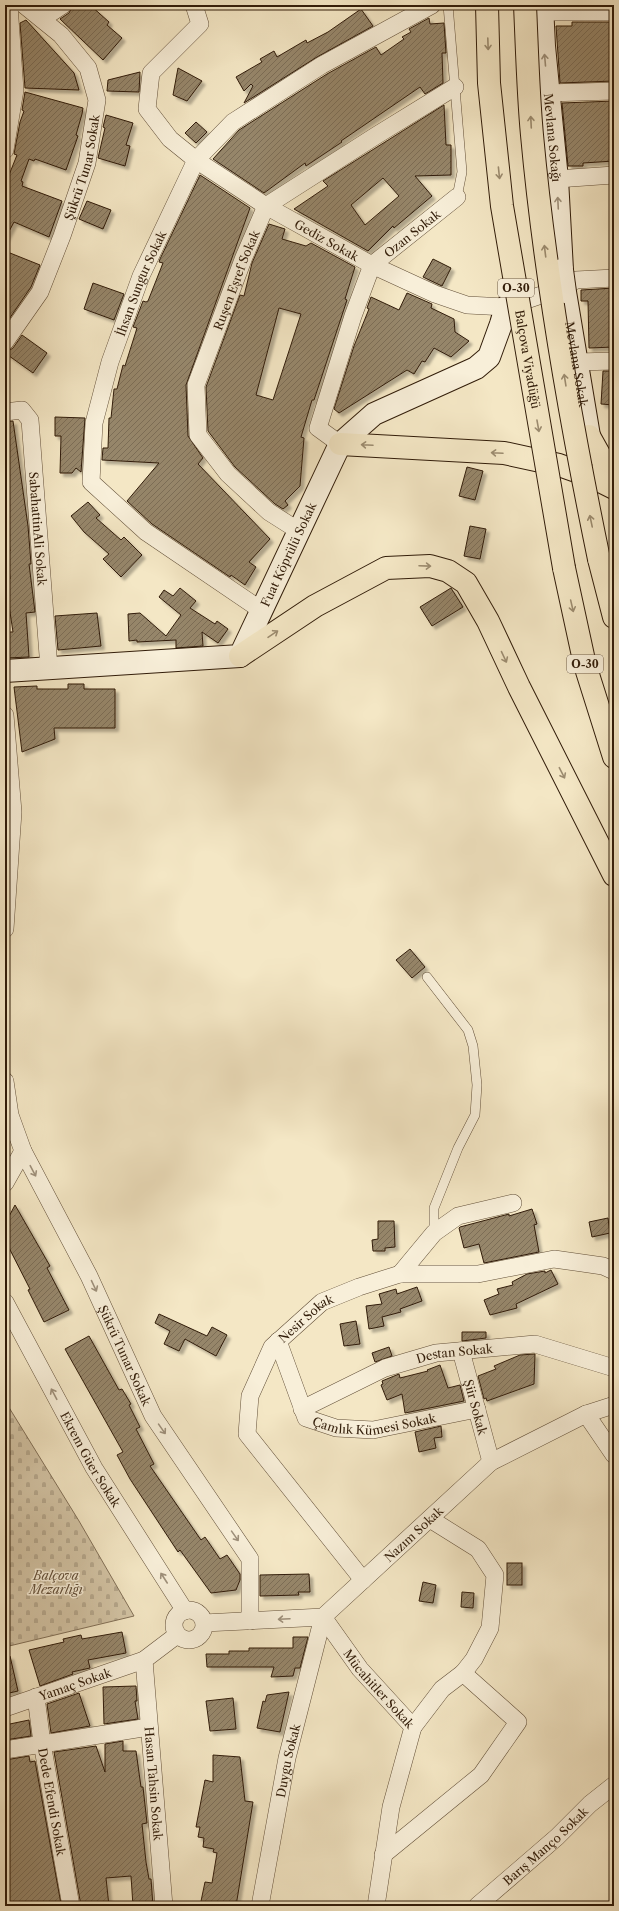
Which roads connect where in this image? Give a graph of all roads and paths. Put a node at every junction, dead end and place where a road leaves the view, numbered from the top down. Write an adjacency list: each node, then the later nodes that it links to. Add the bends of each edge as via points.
1 (9, 5): 14 (street, via 15,90)
2 (24, 5): 10 (street, Şükrü Tunar Sokak)
3 (63, 5): 10 (street)
4 (194, 5): 15 (street, Gediz Sokak, via 200,24 151,73 148,109 170,139)
5 (432, 5): 15 (street, İhsan Sungur Sokak, via 322,66 232,122)
6 (448, 5): 11 (lane, Ozan Sokak)
7 (487, 5): 39 (highway, Balçova Viyadüğü / O-30, one-way to 39, bridge, via 490,83 502,206 536,412 564,568 585,665)
8 (537, 7): 9 (street); 13 (main road, Mevlana Sokağı, one-way to 8); 34 (highway, O-30, one-way to 8, bridge, via 574,438 546,260 532,134)
9 (614, 12)
10 (42, 19): 24 (street, Şükrü Tunar Sokak, via 61,35 88,68 97,100 87,163 62,236 40,292)
11 (455, 87): 18 (lane, Ozan Sokak, via 462,172); 19 (street)
12 (614, 91): 13 (street)
13 (548, 93): 17 (main road, Mevlana Sokağı)
14 (5, 150)
15 (196, 160): 19 (street, Gediz Sokak); 33 (street, İhsan Sungur Sokak, via 141,276 110,362 94,423 91,482 146,532)
16 (614, 175): 17 (street)
17 (557, 179): 22 (main road, Mevlana Sokağı, one-way to 17, bridge)
18 (457, 197): 20 (street, Ozan Sokak)
19 (266, 206): 20 (street, Gediz Sokak); 32 (street, Ruşen Eşref Sokak, via 196,385 198,435 228,474 270,512)
20 (372, 265): 23 (street, Gediz Sokak, via 435,294 467,305); 29 (street, Ozan Sokak, via 318,428)
21 (614, 278): 23 (street, via 576,280 562,288)
22 (565, 292): 26 (main road, Mevlana Sokak)
23 (506, 307): 29 (main road, Fuat Köprülü Sokak, via 489,357 476,368 374,414)
24 (5, 342)
25 (614, 361): 26 (street)
26 (578, 362): 28 (main road, Mevlana Sokak)
27 (5, 412): 36 (street, SabahattinAli Sokak, via 22,410 30,420)
28 (589, 436): 30 (highway)
29 (340, 444): 31 (highway, one-way to 29, via 559,465 504,453); 32 (main road, Fuat Köprülü Sokak)
30 (614, 478)
31 (614, 488)
32 (299, 531): 33 (main road, Fuat Köprülü Sokak)
33 (261, 610): 35 (main road, Fuat Köprülü Sokak)
34 (614, 617)
35 (240, 656): 36 (main road); 40 (highway, one-way to 40, via 315,606 386,568 430,566 448,571 466,583 488,621)
36 (49, 668): 37 (main road)
37 (5, 671)
38 (5, 715): 41 (street, via 12,812)
39 (614, 757)
40 (614, 875)
41 (5, 929)
42 (427, 977): 47 (lane, via 468,1030 473,1046 477,1085 475,1115 458,1148 434,1208)
43 (5, 1081): 44 (street, Şükrü Tunar Sokak, via 10,1115)
44 (23, 1151): 45 (street); 64 (street, Şükrü Tunar Sokak, one-way to 64, via 89,1276 153,1416 250,1560)
45 (5, 1183)
46 (513, 1203): 47 (street, via 458,1216)
47 (434, 1233): 49 (street)
48 (614, 1271): 49 (street, Nesir Sokak, via 603,1266 554,1259 478,1274)
49 (400, 1274): 51 (street, Nesir Sokak, via 322,1302)
50 (5, 1302): 62 (street, Ekrem Güer Sokak, one-way to 50, via 94,1468)
51 (278, 1341): 55 (street, Çamlık Kümesi Sokak); 61 (street, Nesir Sokak, via 272,1347 250,1396 247,1434)
52 (461, 1351): 53 (street, Destan Sokak, via 535,1344); 55 (street, Destan Sokak, via 436,1353 385,1368); 56 (street, Şiir Sokak)
53 (614, 1368)
54 (614, 1405): 57 (street, Nazım Sokak)
55 (302, 1409): 56 (street, Çamlık Kümesi Sokak, via 306,1418 336,1428 373,1430)
56 (477, 1409): 59 (street, Şiir Sokak)
57 (586, 1414): 58 (street); 59 (street, Nazım Sokak)
58 (614, 1455)
59 (491, 1462): 60 (street, Nazım Sokak)
60 (430, 1519): 61 (street, Nazım Sokak); 68 (street, via 478,1548 495,1575 490,1628 474,1659)
61 (363, 1580): 63 (street, Nazım Sokak)
62 (185, 1611): 65 (street, via 200,1614); 66 (street, via 180,1613 175,1621)
63 (323, 1617): 64 (street, one-way to 64); 72 (street, Mücahitler Sokak, via 360,1669); 79 (street, Duygu Sokak, via 287,1758)
64 (250, 1621): 65 (street)
65 (204, 1623): 66 (street, via 202,1633 195,1639 185,1640)
66 (177, 1635): 67 (street, Yamaç Sokak)
67 (144, 1660): 69 (street, Yamaç Sokak); 71 (street, Hasan Tahsin Sokak)
68 (463, 1673): 72 (street, via 442,1689); 76 (street, via 518,1722 481,1775)
69 (36, 1697): 70 (street, Yamaç Sokak); 73 (street, Dede Efendi Sokak)
70 (5, 1708)
71 (149, 1727): 73 (street); 78 (street, Hasan Tahsin Sokak)
72 (414, 1727): 76 (street, Mücahitler Sokak, via 391,1807)
73 (42, 1743): 74 (street); 77 (street, Dede Efendi Sokak)
74 (5, 1750)
75 (614, 1785): 81 (street, Barış Manço Sokak)
76 (383, 1855): 80 (street, Mücahitler Sokak)
77 (71, 1906)
78 (164, 1906)
79 (260, 1906)
80 (376, 1906)
81 (477, 1906)

